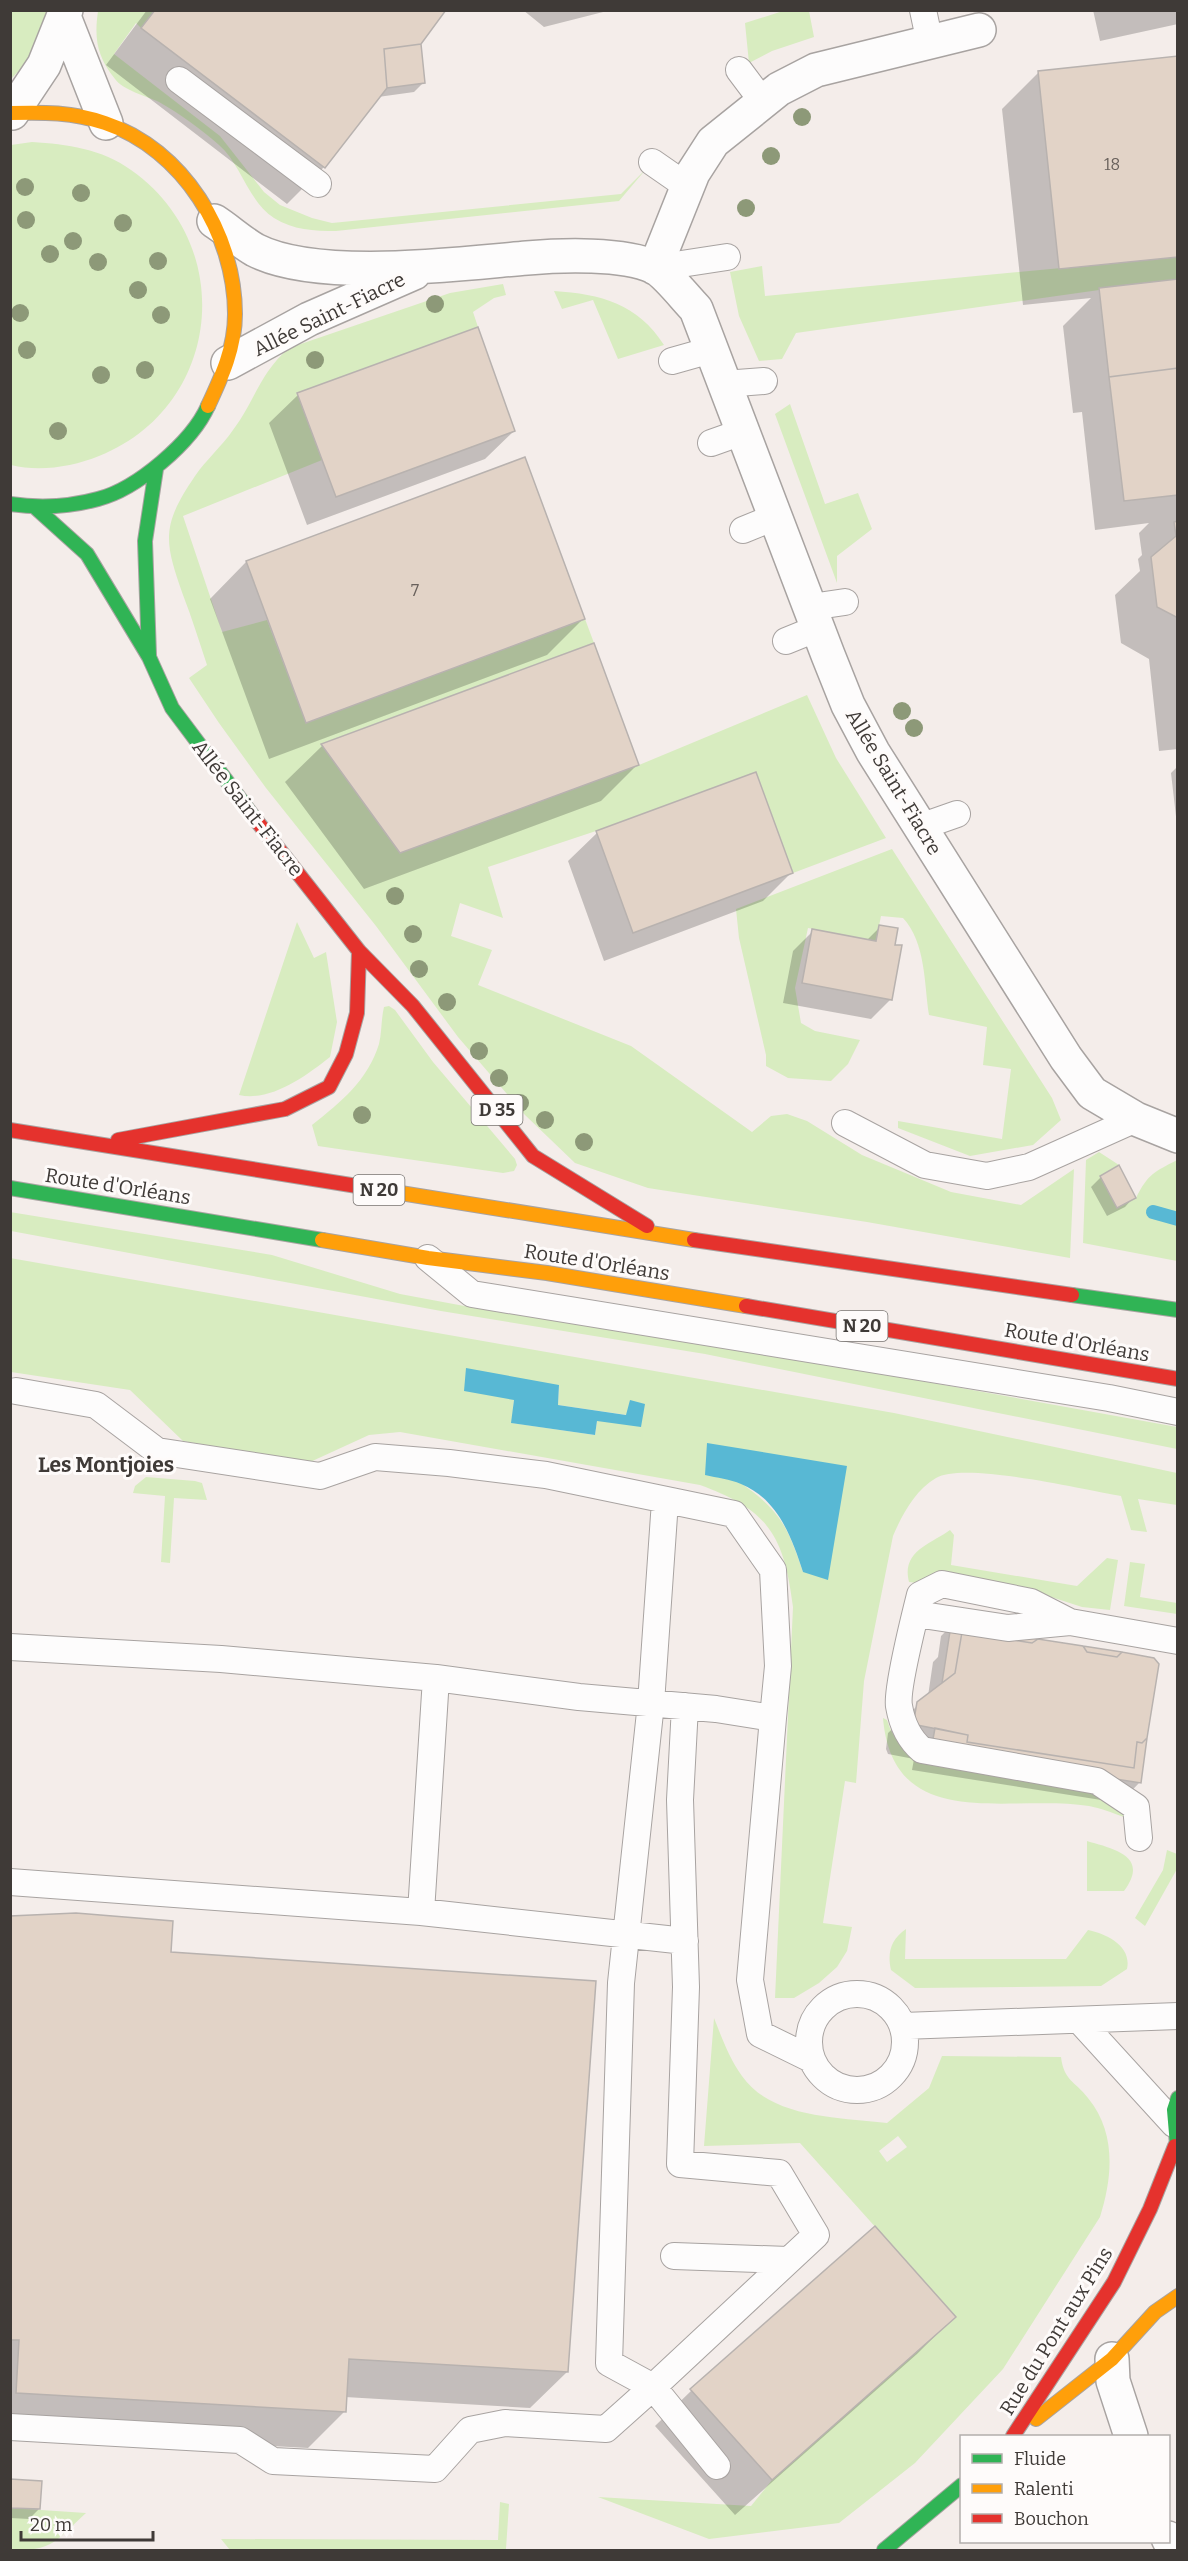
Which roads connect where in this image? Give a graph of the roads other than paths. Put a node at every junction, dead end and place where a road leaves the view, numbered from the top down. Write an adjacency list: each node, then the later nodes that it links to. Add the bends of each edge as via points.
1 (923, 10): 4 (lane)
2 (65, 15): 8 (street, via 44,65); 9 (street)
3 (979, 30): 4 (street)
4 (930, 43): 7 (street, via 816,70 779,89)
5 (739, 70): 7 (lane)
6 (179, 80): 11 (lane)
7 (764, 102): 12 (street, via 713,142)
8 (11, 113): 9 (main road, via 59,112)
9 (105, 123): 13 (main road, via 150,146 186,179)
10 (652, 162): 12 (lane)
11 (318, 184)
12 (688, 188): 16 (street)
13 (214, 220): 15 (street, Allée Saint-Fiacre, via 255,249 302,264); 19 (main road, via 230,267 235,315)
14 (727, 257): 16 (lane)
15 (430, 267): 16 (street, Allée Saint-Fiacre, via 561,255 610,257); 19 (street, Allée Saint-Fiacre, via 309,319)
16 (656, 268): 17 (street, Allée Saint-Fiacre, via 696,309)
17 (711, 350): 18 (lane); 21 (street, Allée Saint-Fiacre)
18 (672, 361)
19 (228, 363): 24 (main road, via 201,422)
20 (764, 381): 21 (lane)
21 (724, 384): 22 (street, Allée Saint-Fiacre)
22 (742, 432): 23 (lane); 27 (street, Allée Saint-Fiacre)
23 (711, 443)
24 (156, 469): 26 (main road, via 99,499); 32 (main road, Allée Saint-Fiacre / D 35, via 145,541)
25 (10, 504): 26 (main road)
26 (36, 508): 32 (main road, Allée Saint-Fiacre / D 35, via 87,554)
27 (776, 517): 28 (lane); 30 (street, Allée Saint-Fiacre)
28 (743, 530)
29 (845, 602): 30 (lane)
30 (814, 618): 31 (lane); 34 (street, Allée Saint-Fiacre, via 848,705)
31 (786, 641)
32 (149, 657): 35 (main road, Allée Saint-Fiacre / D 35, via 172,708 208,759)
33 (957, 814): 34 (lane)
34 (920, 827): 36 (street, Allée Saint-Fiacre, via 1066,1058 1092,1093)
35 (359, 951): 40 (main road, via 357,1012 346,1054 329,1087 285,1109); 42 (main road, D 35, via 413,1006 533,1156)
36 (1136, 1119): 37 (lane, via 1029,1167 987,1176 925,1165); 39 (street, Allée Saint-Fiacre)
37 (845, 1123)
38 (10, 1130): 40 (main road, Route d'Orléans / N 20)
39 (1178, 1136)
40 (95, 1144): 42 (main road, Route d'Orléans / N 20)
41 (10, 1188): 43 (main road, Route d'Orléans / N 20)
42 (663, 1236): 44 (main road, Route d'Orléans / N 20)
43 (428, 1258): 45 (main road, Route d'Orléans / N 20, via 547,1273); 47 (lane, via 472,1294)
44 (1178, 1310)
45 (1178, 1379)
46 (16, 1391): 48 (lane, via 96,1405 157,1451 320,1476 375,1457 438,1462 546,1475)
47 (1178, 1412)
48 (665, 1501): 54 (lane); 56 (lane, via 734,1514 773,1570 778,1666)
49 (916, 1614): 50 (lane, via 1008,1628); 50 (lane, via 920,1595 942,1584 1031,1602); 57 (lane, via 898,1704 910,1740 922,1750 1097,1781 1136,1807)
50 (1070, 1622): 51 (lane)
51 (1178, 1641)
52 (10, 1647): 53 (lane, via 221,1659)
53 (436, 1678): 54 (lane); 59 (lane)
54 (651, 1703): 55 (lane); 60 (lane)
55 (685, 1706): 56 (lane); 61 (lane, via 680,1800)
56 (773, 1718): 65 (lane, via 750,1980 760,2034)
57 (1139, 1838)
58 (10, 1882): 59 (lane)
59 (422, 1912): 60 (lane)
60 (626, 1934): 61 (lane); 72 (lane, via 621,1983 609,2363)
61 (684, 1941): 69 (lane, via 680,2164 779,2174 816,2235)
62 (1178, 2016): 63 (lane)
63 (1080, 2021): 64 (lane); 67 (lane)
64 (903, 2026): 65 (lane, via 906,2041 897,2070 874,2088 843,2089 829,2082); 65 (lane, via 885,2002 872,1996 841,1996 817,2014 810,2028)
65 (811, 2059)
66 (1178, 2098): 67 (main road, Rue du Pont aux Pins, via 1174,2110)
67 (1176, 2142): 74 (main road, Rue du Pont aux Pins, via 1150,2209 1114,2282)
68 (674, 2256): 69 (lane)
69 (788, 2260): 72 (lane)
70 (1178, 2296): 71 (main road, Rue du Pont aux Pins, via 1155,2312)
71 (1112, 2359): 75 (main road, Rue du Pont aux Pins); 76 (street, via 1113,2381)
72 (653, 2387): 73 (lane, via 606,2429 505,2423 470,2430 435,2469 273,2461 240,2440); 77 (lane)
73 (10, 2427)
74 (1014, 2435)
75 (1014, 2435)
76 (1131, 2435)
77 (717, 2466)
78 (960, 2488): 79 (main road)
79 (884, 2550)

